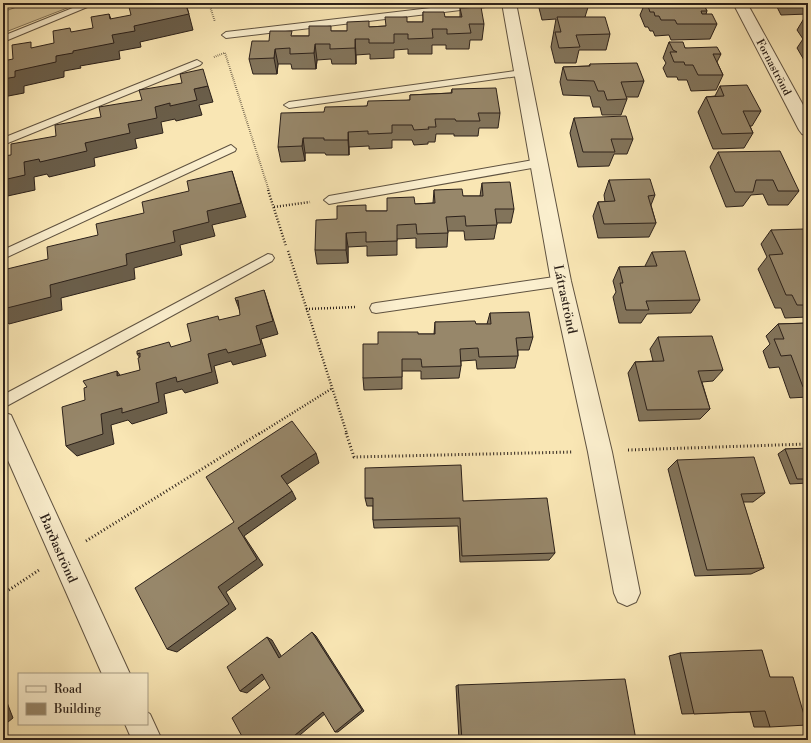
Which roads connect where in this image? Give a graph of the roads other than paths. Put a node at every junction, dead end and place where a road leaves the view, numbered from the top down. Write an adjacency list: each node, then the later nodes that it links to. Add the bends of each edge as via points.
1 (92, 3): 6 (lane)
2 (494, 3): 5 (lane)
3 (509, 3): 8 (street, Látraströnd)
4 (740, 3): 10 (street, Fornaströnd)
5 (226, 35)
6 (3, 39)
7 (196, 63): 11 (lane)
8 (522, 73): 9 (lane); 13 (street, Látraströnd)
9 (289, 105)
10 (808, 130)
11 (3, 142)
12 (231, 149): 15 (lane)
13 (540, 163): 14 (lane); 17 (street, Látraströnd)
14 (329, 200)
15 (3, 255)
16 (268, 258): 19 (lane)
17 (561, 281): 18 (lane); 21 (street, Látraströnd, via 600,452)
18 (376, 308)
19 (3, 402)
20 (3, 422): 22 (street, Barðaströnd)
21 (627, 594)
22 (116, 673)
23 (140, 725): 24 (street)
24 (147, 740)

